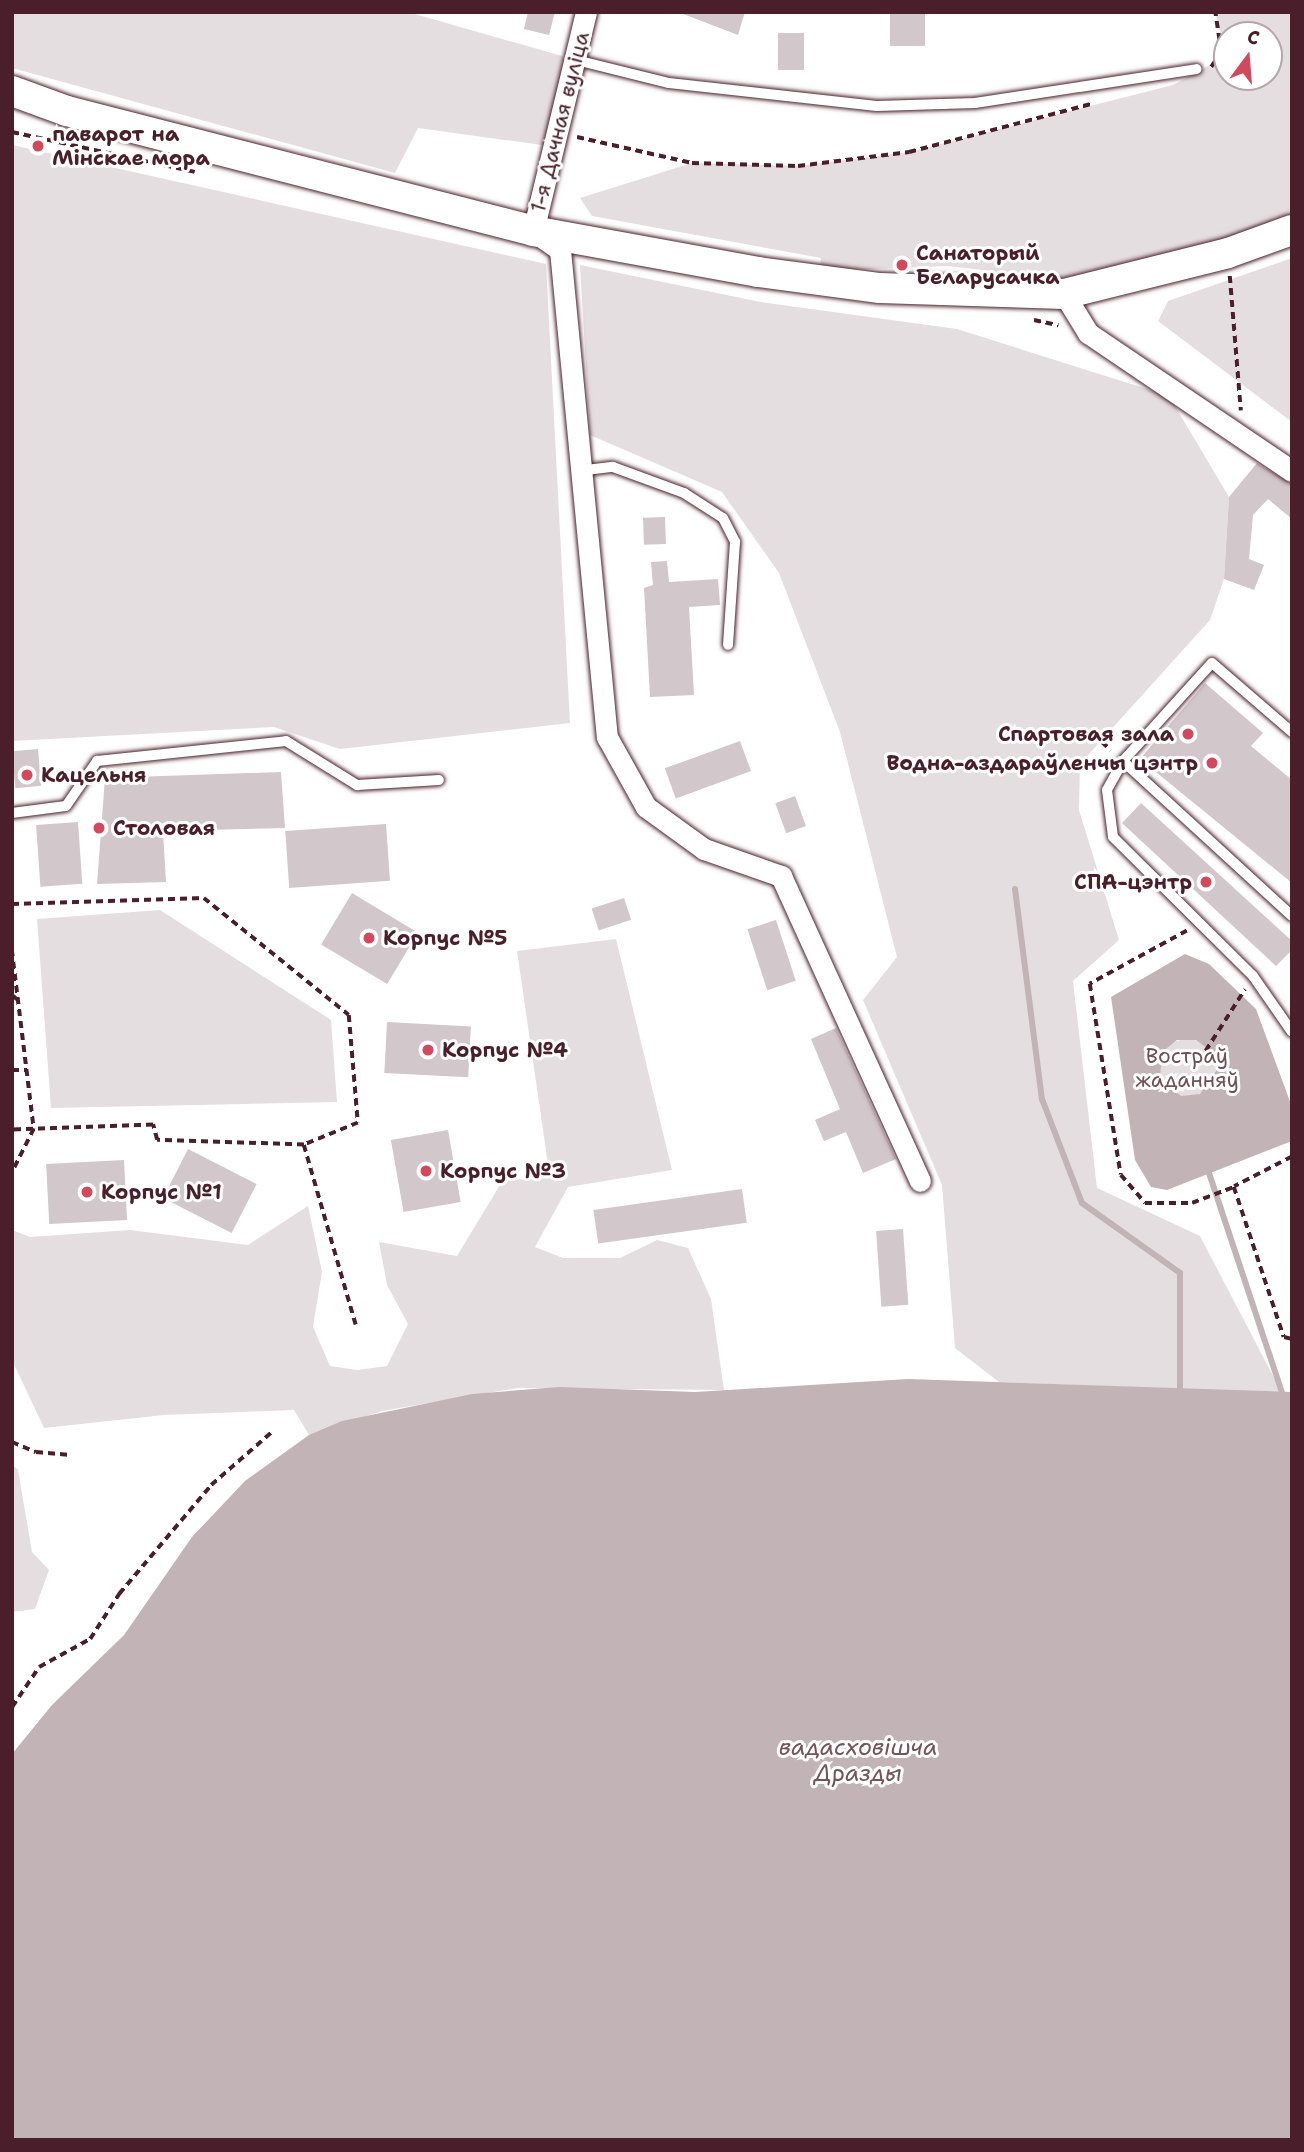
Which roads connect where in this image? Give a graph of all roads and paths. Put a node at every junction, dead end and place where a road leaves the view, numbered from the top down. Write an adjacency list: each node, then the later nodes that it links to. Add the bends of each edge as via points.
1 (586, 12): 3 (street, 1-я Дачная вуліца)
2 (1215, 12): 4 (path, via 1221,52)
3 (576, 60): 4 (lane, via 669,83 877,106 975,103); 9 (street, 1-я Дачная вуліца)
4 (1201, 71)
5 (12, 91): 8 (street)
6 (1109, 99): 9 (path, via 909,152 798,166 692,163)
7 (12, 104): 8 (street)
8 (67, 111): 11 (street)
9 (558, 133): 11 (street, 1-я Дачная вуліца)
10 (1292, 230): 13 (street, via 1228,253)
11 (533, 231): 13 (street, via 758,272 880,288); 15 (street, via 560,250)
12 (1232, 288): 14 (path)
13 (1064, 294): 14 (street, via 1088,333)
14 (1242, 436): 16 (street)
15 (578, 471): 17 (lane, via 613,467 684,494 723,518 735,542); 38 (street, via 607,737 646,807 705,849 781,876)
16 (1292, 471)
17 (728, 645)
18 (1292, 732): 19 (lane, via 1212,663)
19 (1123, 761): 23 (lane); 24 (lane, via 1107,790 1113,837)
20 (439, 780): 21 (lane, via 357,785 286,741 97,761 65,806)
21 (12, 813)
22 (12, 904): 35 (path, via 204,898 349,1015 358,1123)
23 (1292, 916)
24 (1201, 923): 29 (lane, via 1276,1002); 39 (path, via 1090,984 1121,1175 1145,1203 1192,1203)
25 (12, 950): 28 (path)
26 (1246, 988): 30 (path)
27 (12, 995): 28 (path)
28 (18, 1000): 32 (path)
29 (1292, 1032)
30 (1199, 1061)
31 (12, 1070): 32 (path)
32 (27, 1070): 33 (path)
33 (34, 1129): 34 (path); 35 (path, via 153,1125 157,1140); 37 (path)
34 (12, 1130)
35 (304, 1145): 40 (path)
36 (1292, 1157): 39 (path)
37 (12, 1173)
38 (920, 1181)
39 (1234, 1187): 41 (path, via 1284,1337)
40 (356, 1325)
41 (1292, 1339)
42 (273, 1431): 45 (path, via 211,1485 119,1594 90,1639 39,1667)
43 (12, 1441): 44 (path, via 36,1452)
44 (71, 1455)
45 (12, 1707)

